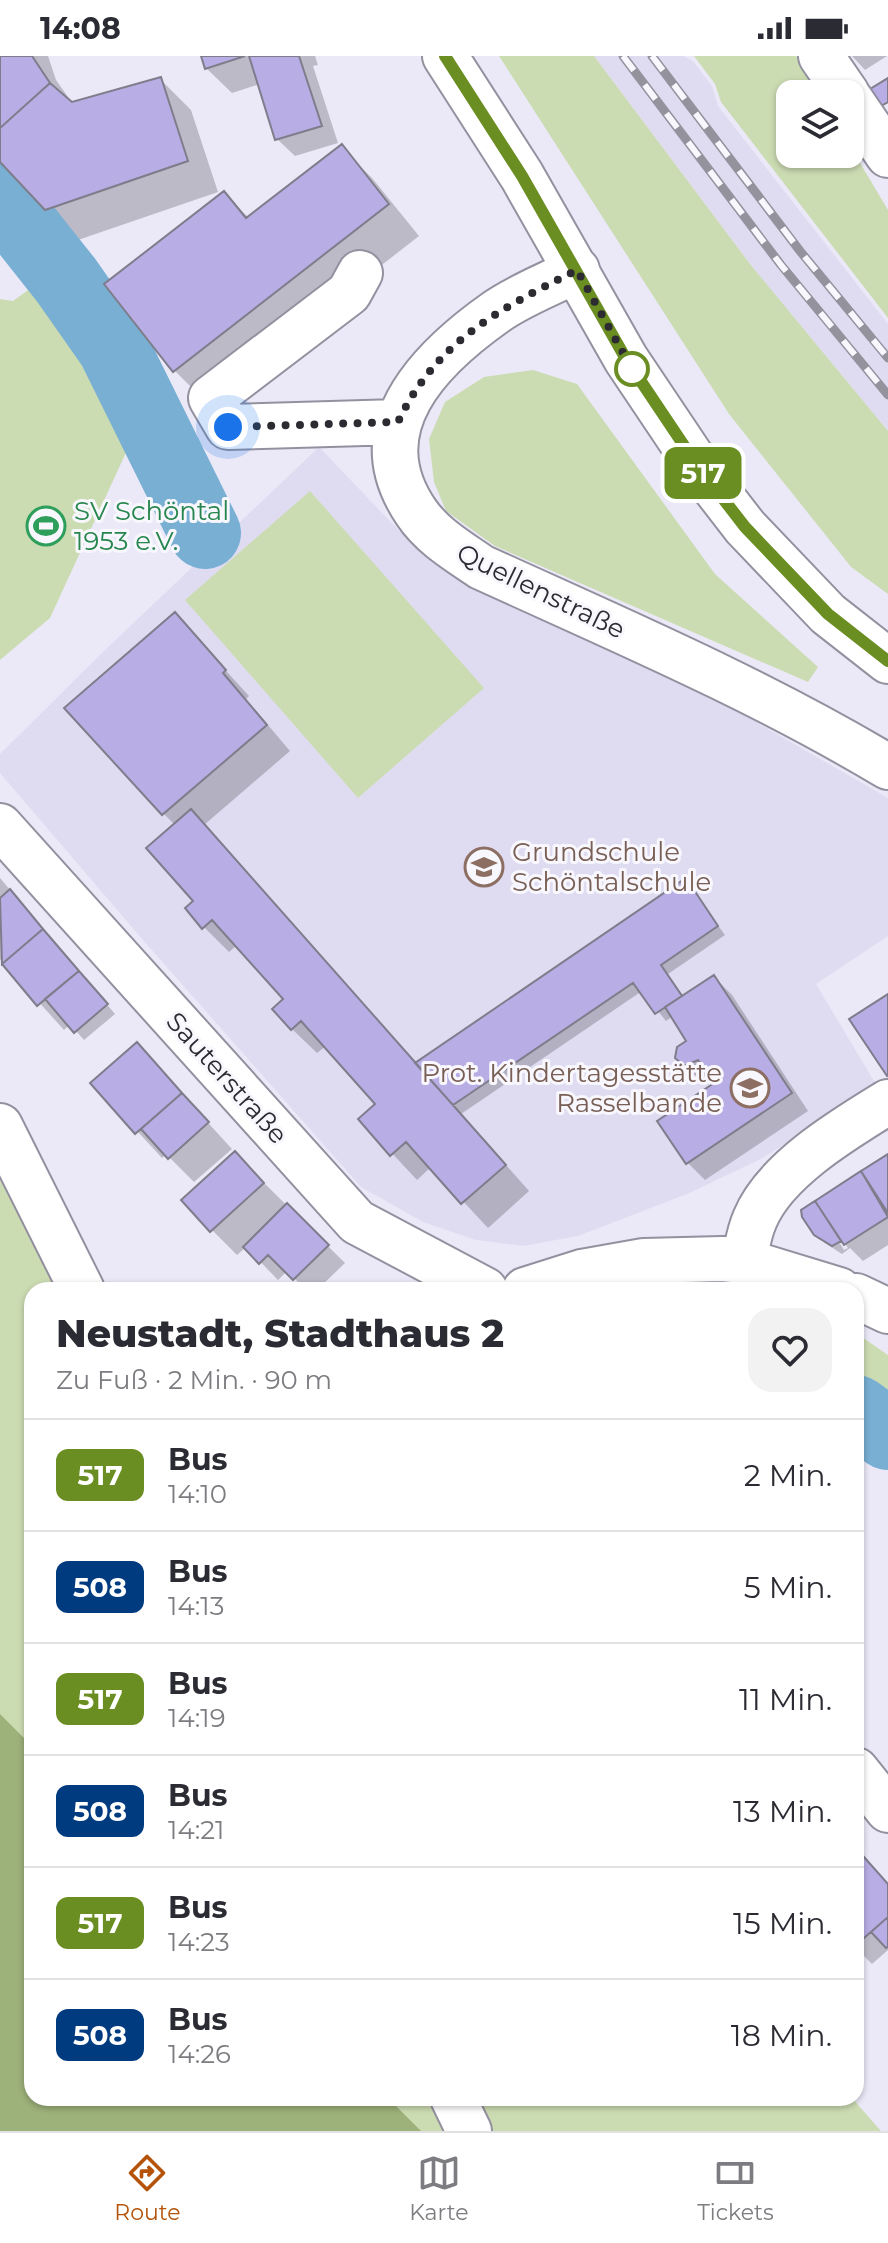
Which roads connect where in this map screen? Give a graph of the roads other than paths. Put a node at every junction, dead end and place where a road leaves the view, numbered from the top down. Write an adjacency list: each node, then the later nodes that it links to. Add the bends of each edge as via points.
1 (445, 56): 6 (street)
2 (821, 56): 3 (street)
3 (837, 80)
4 (864, 120): 5 (street)
5 (888, 155)
6 (577, 270): 8 (street, Quellenstraße, via 498,310 463,337 410,396); 9 (street, via 667,424 723,500 828,614)
7 (360, 273): 8 (street, via 349,293 211,398 228,427)
8 (398, 422): 10 (street, Quellenstraße, via 395,470 417,514 444,542 481,567 738,685)
9 (888, 661)
10 (888, 767)
11 (0, 826): 16 (street, Sauterstraße, via 357,1222)
12 (888, 1102): 14 (street, via 805,1159 772,1190 754,1219)
13 (0, 1126): 15 (street)
14 (744, 1261): 17 (street, via 644,1261); 18 (street)
15 (78, 1282)
16 (470, 1282)
17 (550, 1282)
18 (813, 1282)
19 (864, 1300): 20 (street)
20 (888, 1311)
21 (864, 1780): 22 (street)
22 (888, 1810)
23 (457, 2106): 24 (street)
24 (469, 2131)

